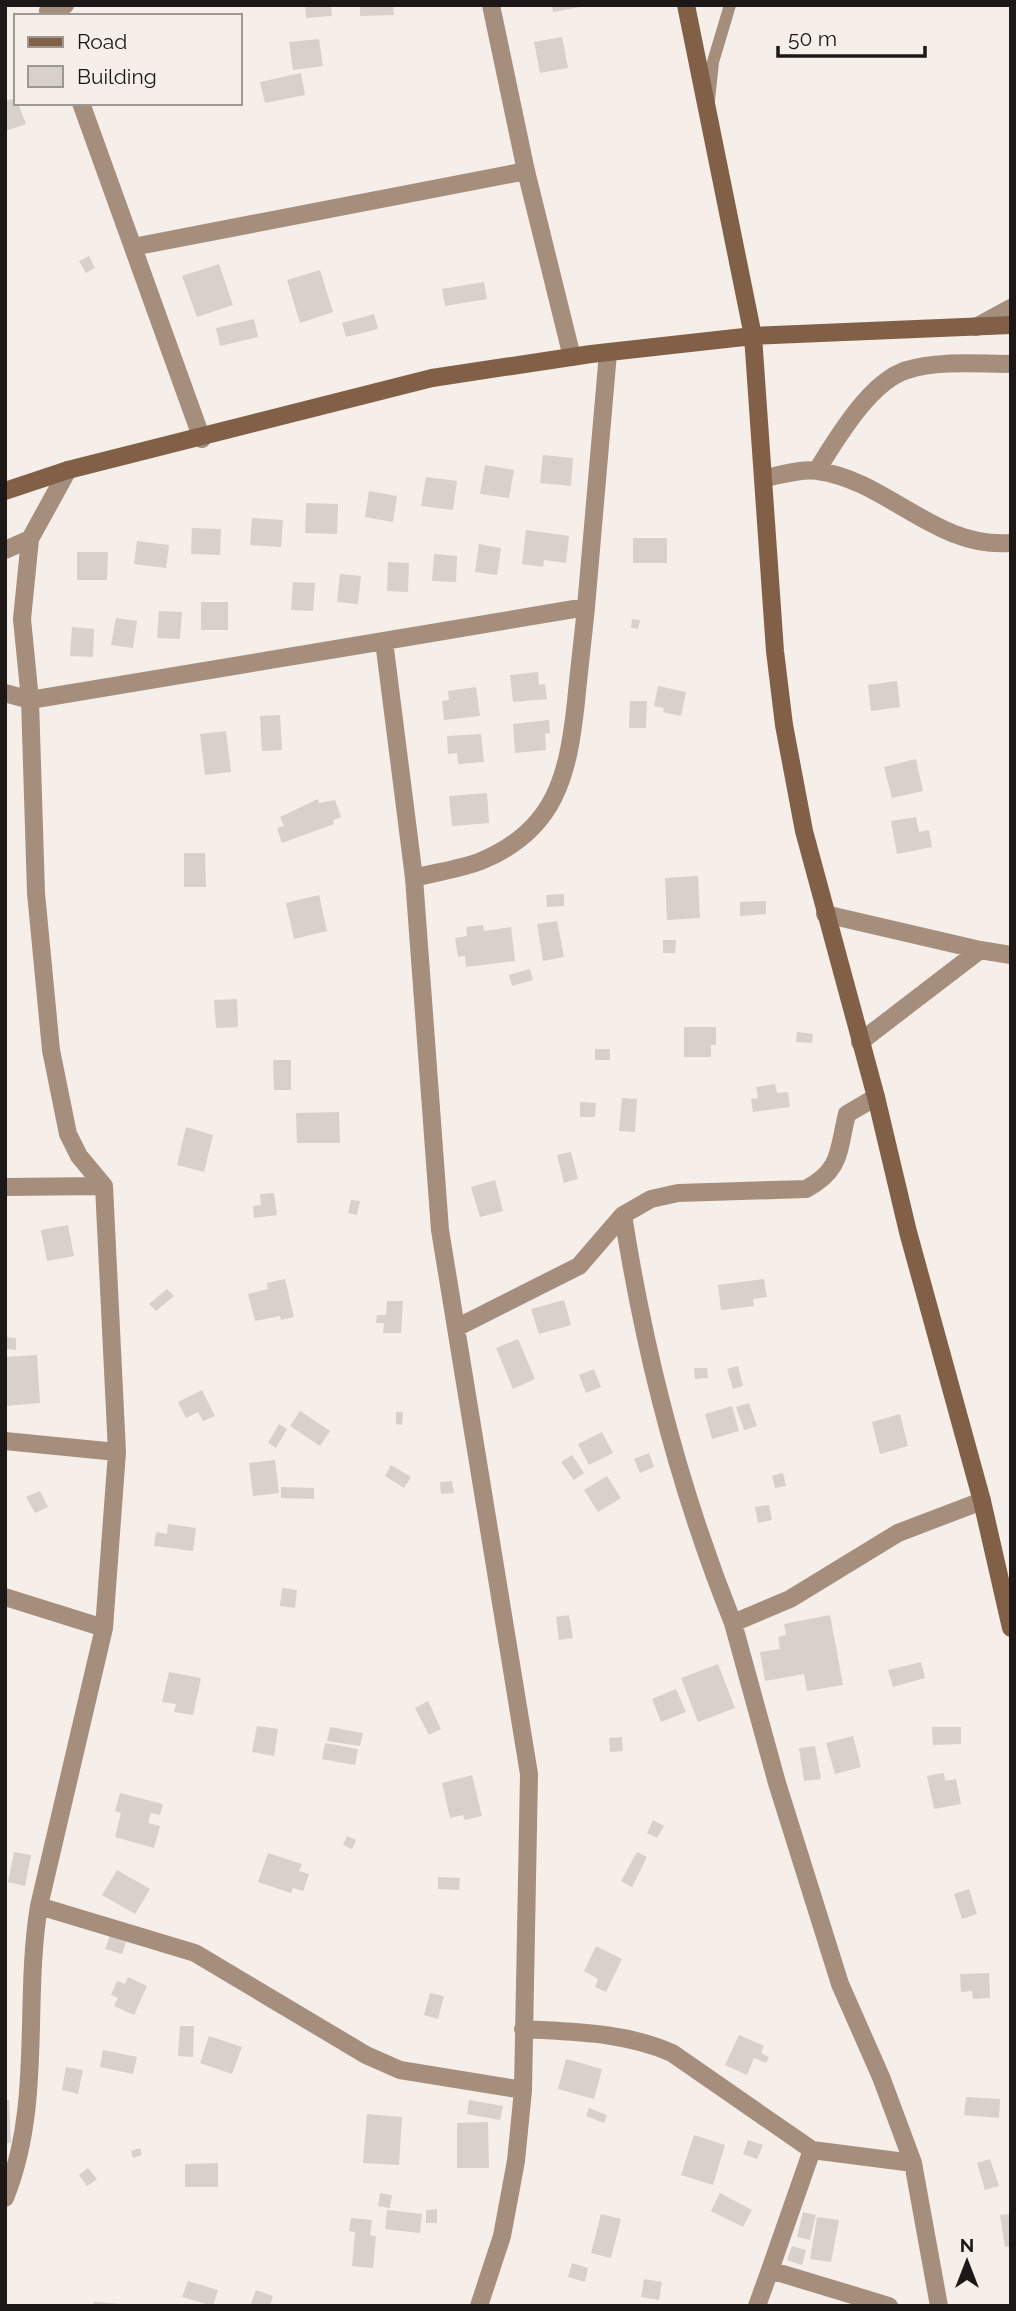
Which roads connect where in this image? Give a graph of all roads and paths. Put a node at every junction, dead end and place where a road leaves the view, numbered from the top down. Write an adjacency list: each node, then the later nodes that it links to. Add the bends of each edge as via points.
1 (491, 5): 6 (street)
2 (686, 5): 5 (street)
3 (730, 5): 5 (lane, via 713,62)
4 (82, 105): 7 (street)
5 (707, 110): 11 (street)
6 (526, 172): 7 (street); 13 (street)
7 (133, 247): 15 (street)
8 (1011, 308): 10 (street)
9 (1011, 325): 10 (street)
10 (976, 327): 11 (street)
11 (753, 336): 12 (street); 18 (street)
12 (608, 353): 13 (street); 23 (street)
13 (572, 357): 15 (street, via 432,379)
14 (1011, 364): 17 (street, via 947,363 905,370 877,391 846,425)
15 (202, 439): 16 (street)
16 (68, 470): 19 (street); 20 (street)
17 (817, 470): 18 (street); 21 (street, via 859,485 967,541)
18 (765, 478): 28 (street, via 784,725)
19 (5, 491)
20 (30, 538): 22 (street); 26 (street, via 22,619)
21 (1011, 543)
22 (5, 550)
23 (586, 607): 24 (street); 27 (street, via 570,757 547,810 526,835 481,861)
24 (384, 641): 26 (street); 27 (street)
25 (5, 694): 26 (street)
26 (30, 699): 33 (street, via 36,893 51,1050 68,1134)
27 (414, 878): 36 (street, via 440,1230)
28 (825, 914): 29 (street); 31 (street)
29 (980, 950): 30 (street); 31 (street)
30 (1011, 955)
31 (860, 1042): 32 (street)
32 (876, 1097): 35 (street, via 847,1114 835,1167 806,1189 678,1193 651,1199); 39 (street)
33 (104, 1186): 34 (street); 38 (street)
34 (5, 1187)
35 (623, 1216): 36 (street, via 579,1266); 41 (street, via 638,1314 668,1436)
36 (456, 1328): 45 (street, via 528,1773)
37 (5, 1441): 38 (street)
38 (117, 1452): 42 (street)
39 (982, 1501): 41 (street, via 898,1533 790,1599); 43 (street)
40 (5, 1597): 42 (street)
41 (733, 1623): 48 (street, via 840,1984)
42 (104, 1628): 44 (street)
43 (1011, 1629)
44 (38, 1906): 46 (street, via 195,1953 366,2055 400,2070); 49 (street, via 25,2132)
45 (523, 2029): 46 (street); 47 (street, via 612,2035 652,2044 672,2053)
46 (523, 2090): 51 (street, via 502,2236)
47 (812, 2150): 48 (street); 50 (street)
48 (913, 2163): 54 (street)
49 (5, 2198)
50 (770, 2270): 52 (street); 53 (street)
51 (479, 2306)
52 (757, 2306)
53 (889, 2306)
54 (939, 2306)

